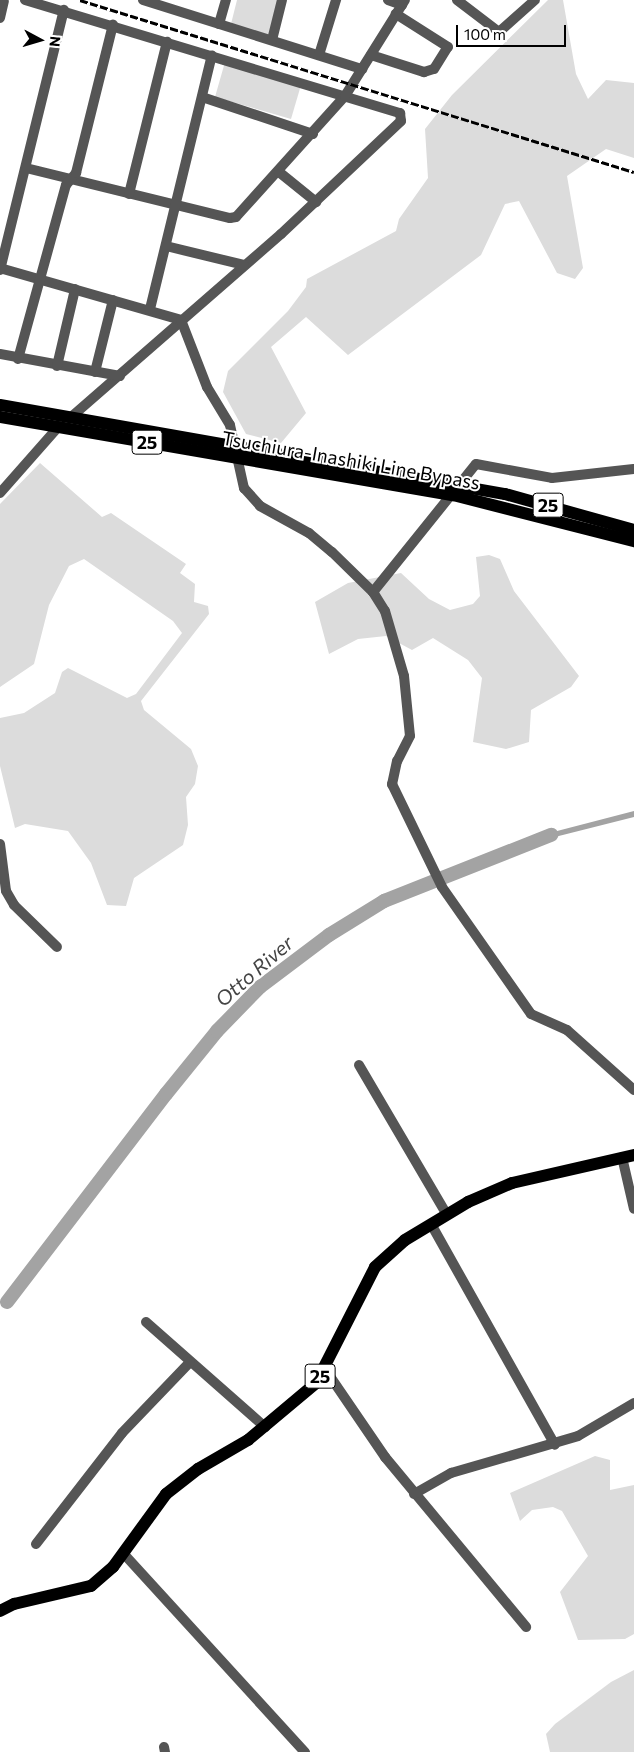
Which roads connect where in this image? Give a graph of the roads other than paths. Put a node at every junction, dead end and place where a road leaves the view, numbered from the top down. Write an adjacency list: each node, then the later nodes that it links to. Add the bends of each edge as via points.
1 (25, 0): 12 (street)
2 (142, 0): 11 (street)
3 (226, 0): 15 (street)
4 (282, 0): 17 (street)
5 (336, 0): 20 (street)
6 (388, 0): 10 (street)
7 (535, 0): 9 (street, via 499,32)
8 (4, 1): 14 (street)
9 (461, 1)
10 (404, 2): 13 (street)
11 (170, 4): 15 (street)
12 (64, 10): 16 (street); 26 (street)
13 (396, 14): 21 (street); 21 (street, via 448,47 434,69 424,72)
14 (0, 18)
15 (220, 24): 17 (street)
16 (113, 25): 18 (street); 28 (street, via 76,173)
17 (272, 40): 20 (street)
18 (167, 42): 19 (street); 29 (street)
19 (212, 55): 23 (street); 24 (street)
20 (319, 55): 22 (street)
21 (371, 55): 22 (street)
22 (362, 69): 23 (street)
23 (345, 96): 25 (street); 30 (street, via 400,113 401,121)
24 (202, 97): 25 (street); 31 (street)
25 (313, 134): 27 (street)
26 (26, 168): 28 (street); 34 (street)
27 (278, 172): 30 (street); 31 (street, via 236,217)
28 (70, 180): 29 (street); 35 (street)
29 (129, 194): 31 (street)
30 (316, 202): 33 (street)
31 (176, 206): 32 (street)
32 (166, 246): 33 (street); 38 (street)
33 (244, 265): 39 (street)
34 (0, 269): 35 (street)
35 (40, 279): 36 (street); 41 (street)
36 (75, 289): 37 (street); 42 (street)
37 (113, 300): 38 (street); 43 (street)
38 (150, 309): 39 (street)
39 (181, 320): 44 (street); 49 (street, via 216,404 230,426)
40 (0, 354): 41 (street)
41 (18, 358): 42 (street)
42 (57, 366): 43 (street)
43 (94, 372): 44 (street)
44 (120, 376): 47 (street)
45 (0, 405): 47 (main road, 25)
46 (0, 417): 48 (main road, 25)
47 (70, 418): 49 (main road, Tsuchiura-Inashiki Line Bypass / 25)
48 (59, 426): 50 (main road, Tsuchiura-Inashiki Line Bypass / 25); 53 (street)
49 (234, 444): 50 (street); 52 (main road, Tsuchiura-Inashiki Line Bypass / 25)
50 (235, 458): 52 (main road, Tsuchiura-Inashiki Line Bypass / 25); 56 (street, via 240,480 251,497 273,514 309,533)
51 (634, 469): 52 (street, via 552,478 480,463)
52 (457, 490): 54 (main road, Tsuchiura-Inashiki Line Bypass / 25, via 531,500); 55 (main road, Tsuchiura-Inashiki Line Bypass / 25); 56 (street)
53 (0, 494)
54 (634, 530)
55 (634, 541)
56 (373, 592): 60 (street, via 385,610 396,644 408,710 410,736 397,761 392,784 434,874 531,1014 567,1030)
57 (0, 844): 58 (street, via 6,891 14,905)
58 (57, 947)
59 (359, 1065): 63 (street)
60 (634, 1090)
61 (628, 1156): 62 (street); 63 (main road, 25, via 512,1183)
62 (634, 1209)
63 (447, 1215): 64 (main road, 25)
64 (431, 1224): 67 (main road, 25, via 405,1240 375,1267); 70 (street)
65 (146, 1322): 66 (street)
66 (190, 1362): 69 (street); 72 (street, via 122,1433)
67 (325, 1369): 69 (main road, 25, via 316,1383); 71 (street)
68 (634, 1403): 70 (street)
69 (265, 1427): 73 (main road, 25, via 198,1469 166,1494)
70 (555, 1445): 71 (street, via 451,1472)
71 (414, 1494): 75 (street)
72 (36, 1544)
73 (123, 1553): 74 (main road, 25, via 90,1586 14,1604); 76 (street)
74 (0, 1611)
75 (526, 1627)
76 (305, 1752)

